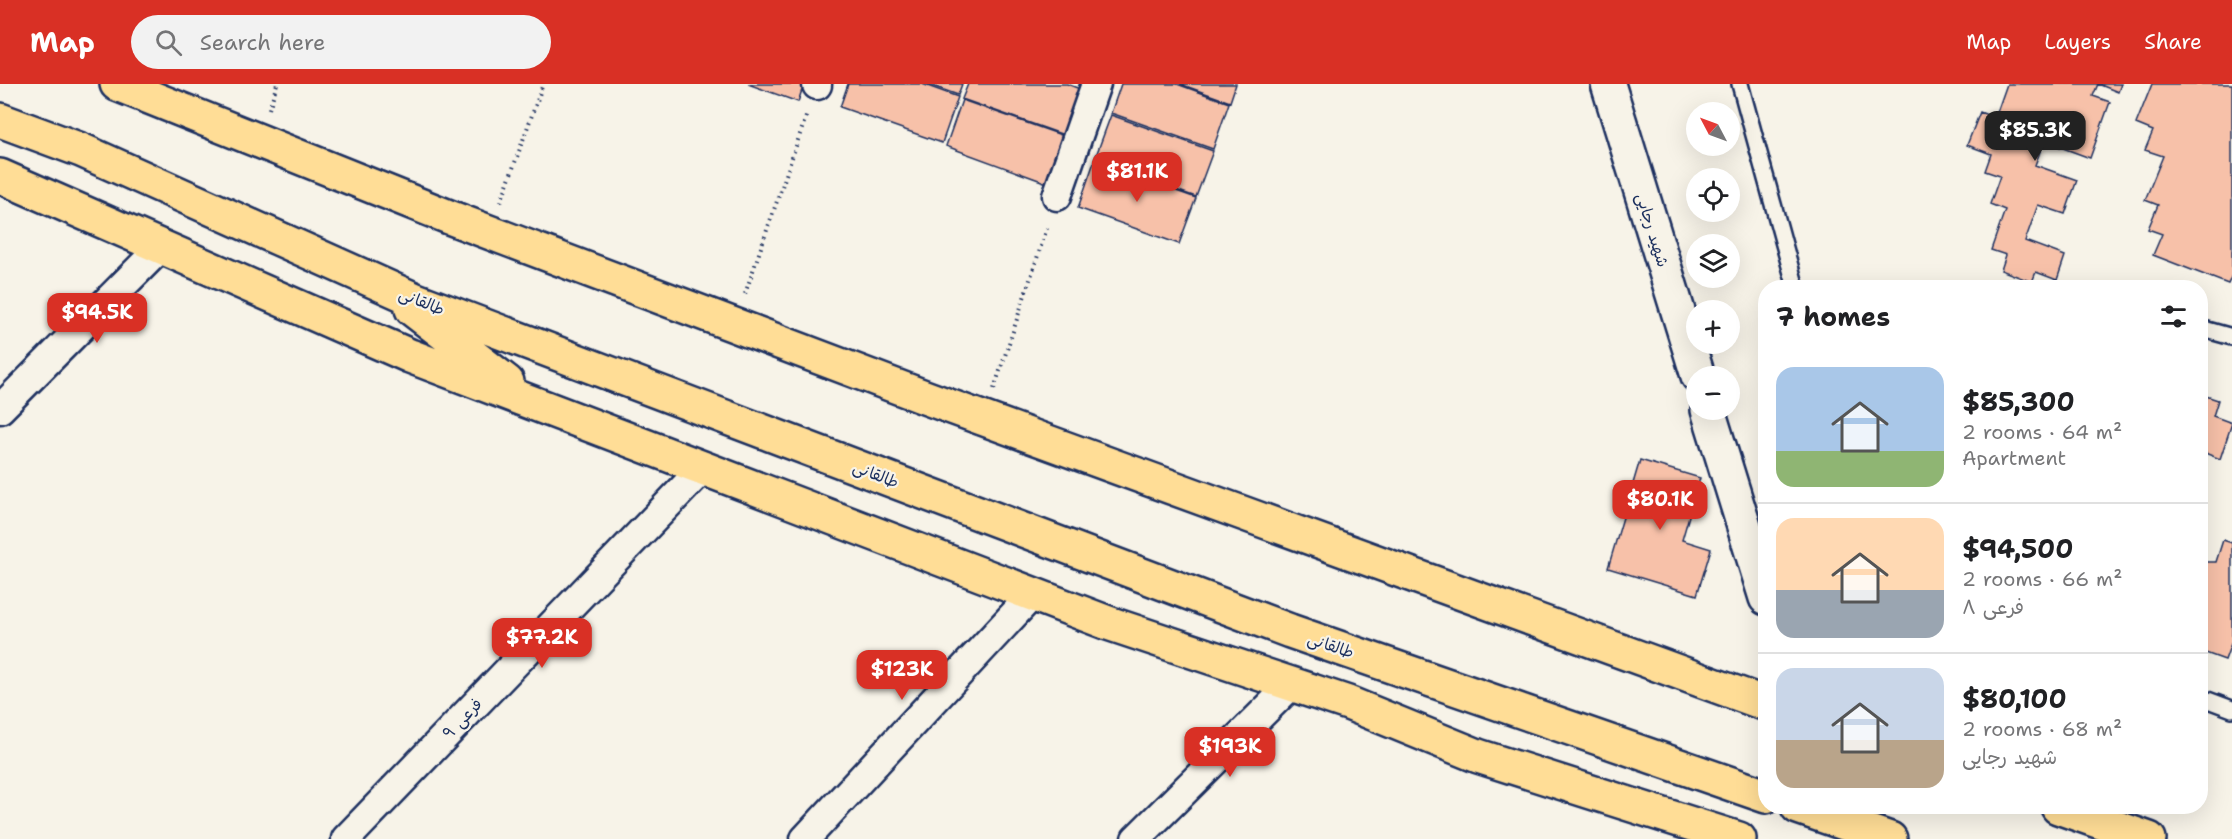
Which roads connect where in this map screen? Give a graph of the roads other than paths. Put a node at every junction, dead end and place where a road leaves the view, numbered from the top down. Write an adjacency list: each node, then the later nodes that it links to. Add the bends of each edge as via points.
1 (117, 84): 21 (main road, via 734,325)
2 (1096, 84): 7 (street)
3 (1608, 84): 13 (street, شهید رجایی)
4 (1740, 84): 9 (lane)
5 (0, 120): 10 (main road, طالقانی, via 81,150)
6 (0, 176): 8 (main road)
7 (1057, 195)
8 (162, 246): 14 (main road, via 410,356); 15 (street)
9 (1795, 280)
10 (378, 282): 14 (main road); 24 (main road, طالقانی, via 416,300 1261,620)
11 (2208, 330): 12 (lane)
12 (2232, 337)
13 (1695, 366)
14 (534, 403): 17 (main road)
15 (0, 409)
16 (1711, 420): 18 (street)
17 (704, 467): 19 (main road); 27 (street, فرعی ۹)
18 (1758, 572)
19 (1033, 594): 20 (main road, via 1130,632); 28 (street)
20 (1291, 685): 29 (street); 30 (main road, via 1478,756)
21 (1758, 701)
22 (2208, 701): 23 (lane)
23 (2232, 709)
24 (1758, 793)
25 (1818, 814): 31 (main road)
26 (2078, 814): 32 (main road)
27 (346, 839)
28 (805, 839)
29 (1136, 839)
30 (1739, 839)
31 (1890, 839)
32 (2149, 839)

